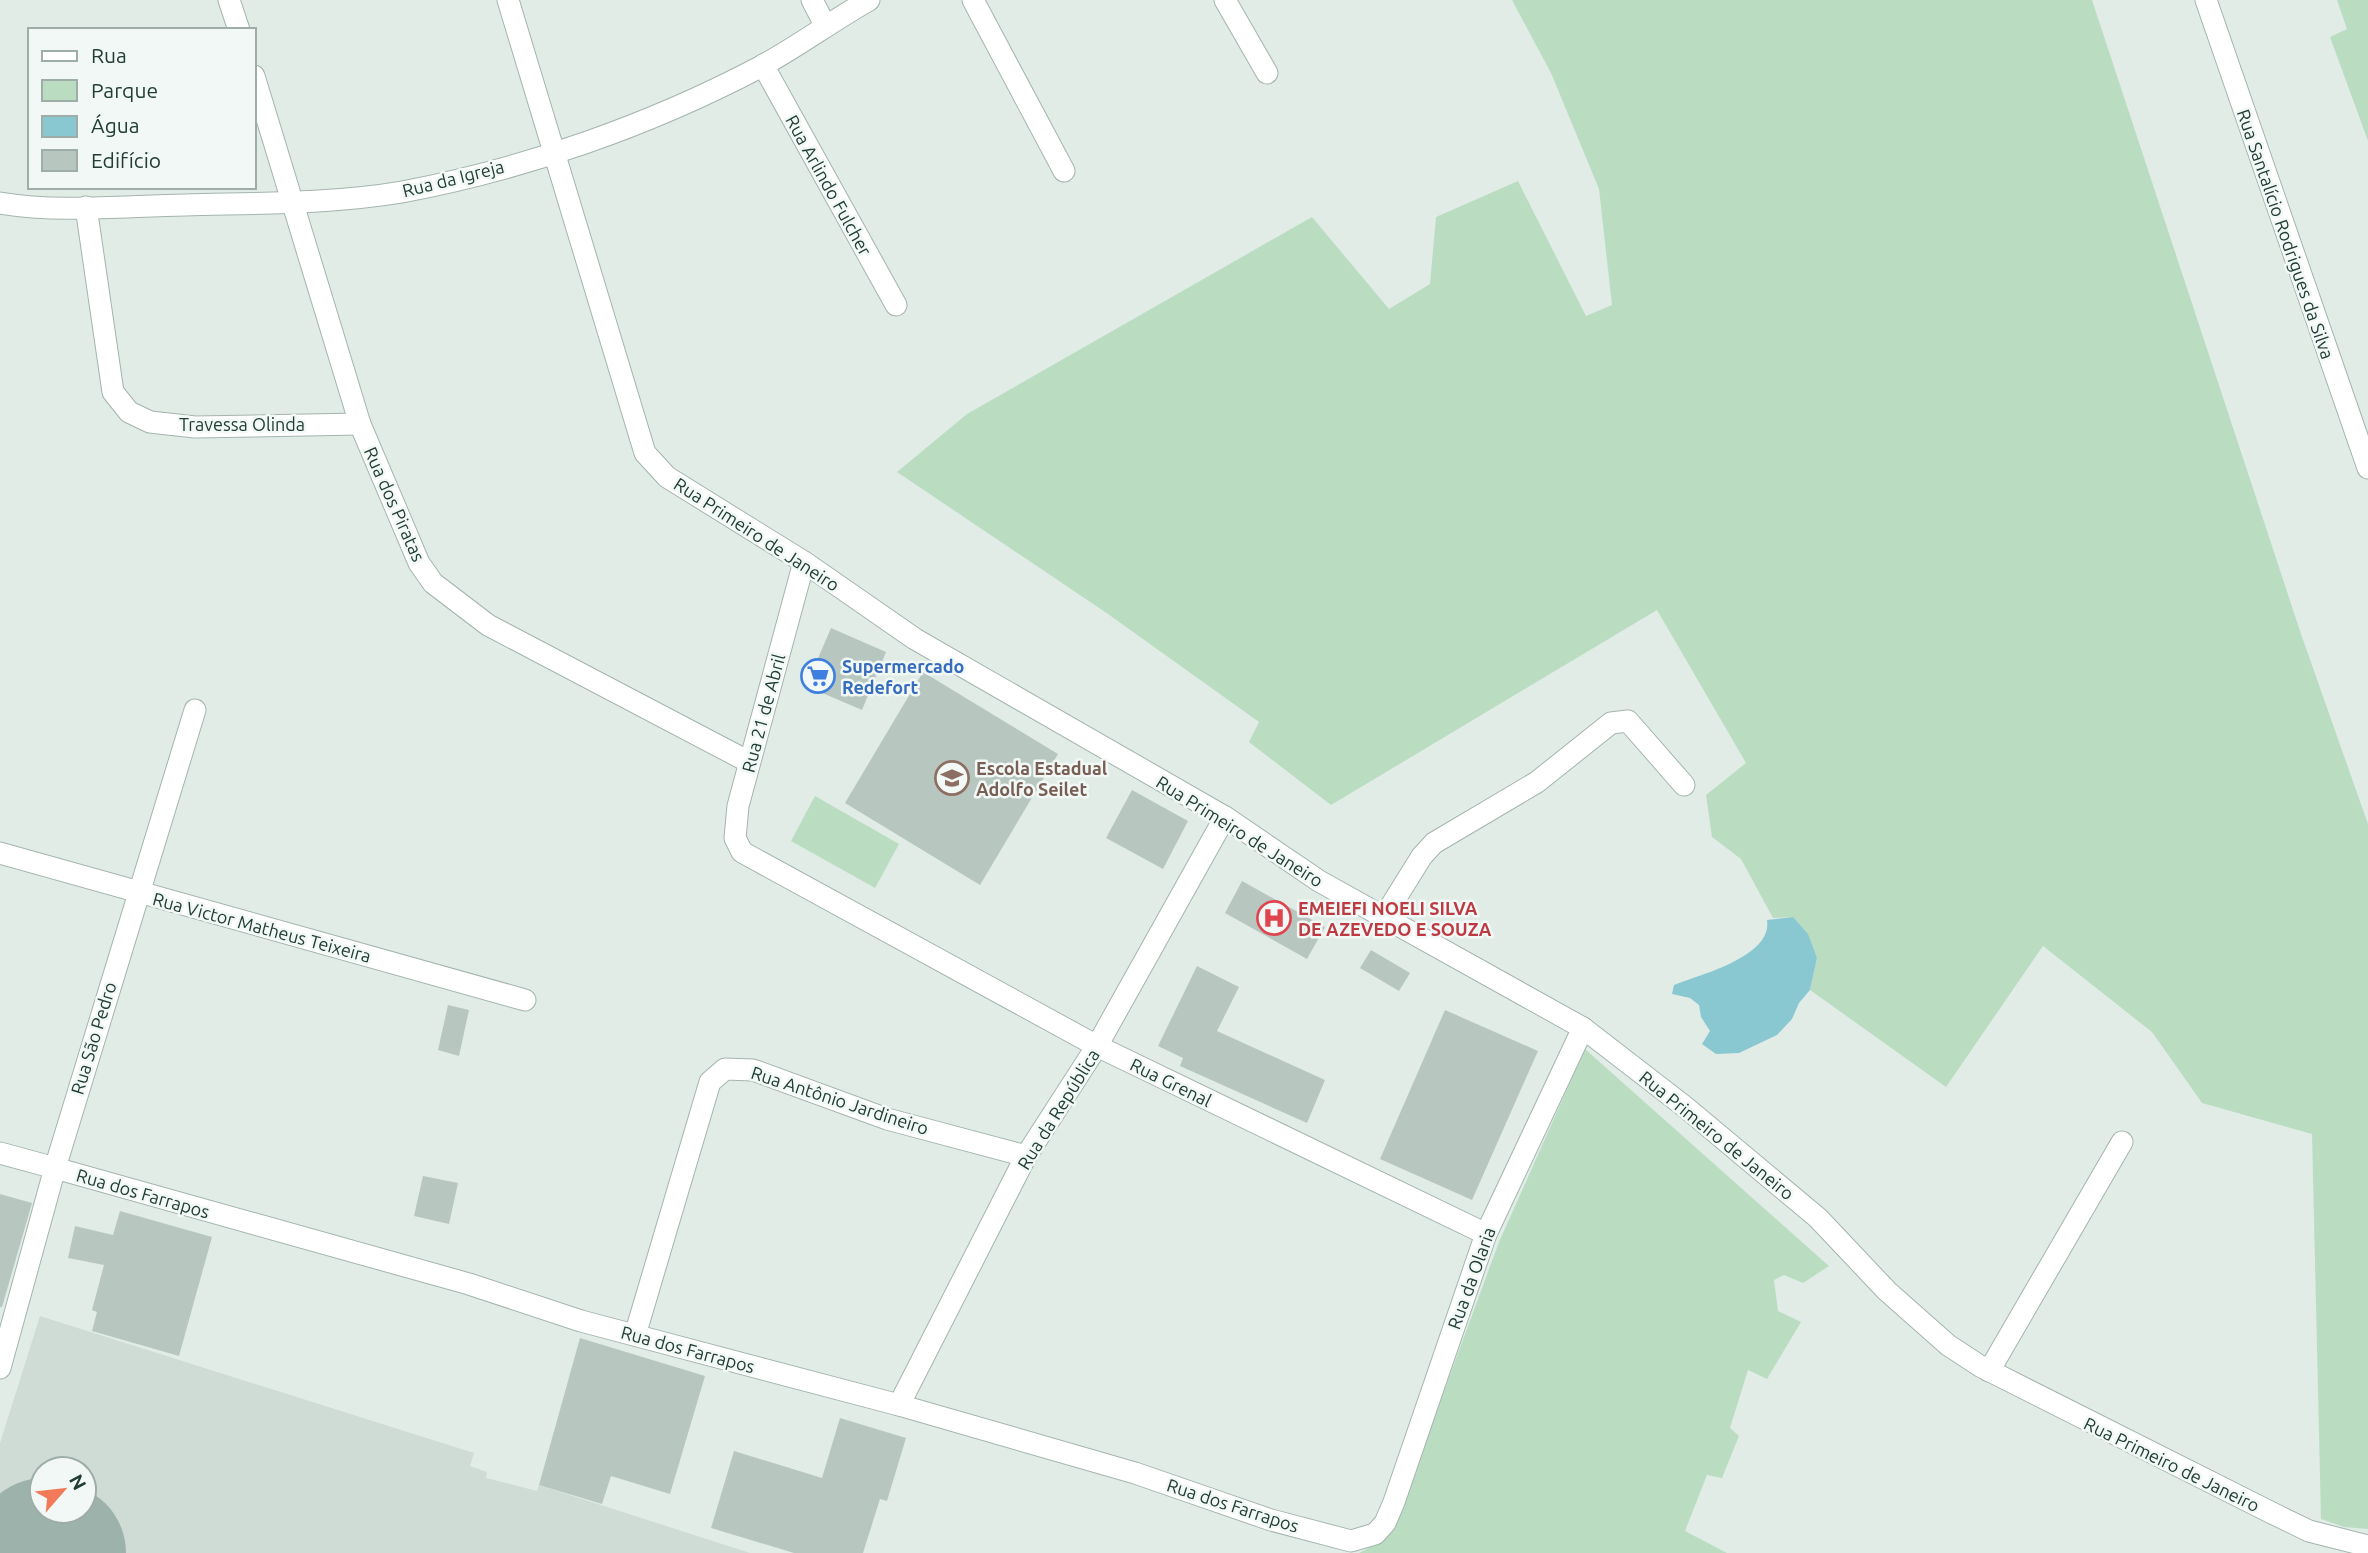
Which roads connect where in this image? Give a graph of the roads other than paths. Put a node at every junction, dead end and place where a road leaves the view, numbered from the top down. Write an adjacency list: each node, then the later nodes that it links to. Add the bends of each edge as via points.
1 (229, 0): 9 (street)
2 (508, 0): 13 (street, Rua Primeiro de Janeiro)
3 (813, 0): 8 (street)
4 (869, 0): 8 (street, Rua da Igreja)
5 (973, 0): 14 (street)
6 (1226, 0): 11 (street)
7 (2206, 0): 20 (street, Rua Santalício Rodrigues da Silva)
8 (825, 25): 10 (street, Rua da Igreja)
9 (238, 28)
10 (763, 65): 13 (street, Rua da Igreja, via 631,126); 18 (street, Rua Arlindo Fulcher)
11 (1267, 73)
12 (256, 82): 15 (street, Rua dos Piratas)
13 (555, 150): 15 (street, Rua da Igreja, via 484,173 400,192); 21 (street, Rua Primeiro de Janeiro, via 645,453 667,477)
14 (1064, 171)
15 (294, 202): 17 (street, Rua da Igreja); 19 (street, Rua dos Piratas)
16 (0, 204): 17 (street, Rua da Igreja)
17 (86, 207): 19 (street, Travessa Olinda, via 113,392 129,412 150,422 195,427)
18 (896, 305)
19 (359, 424): 23 (street, Rua dos Piratas, via 419,563 456,603 488,625)
20 (2368, 468)
21 (804, 562): 23 (street, Rua 21 de Abril); 25 (street, Rua Primeiro de Janeiro, via 915,639)
22 (195, 710): 28 (street, Rua São Pedro)
23 (749, 762): 27 (street, Rua 21 de Abril, via 735,838)
24 (1685, 785): 29 (street, via 1628,721 1611,723 1536,782 1434,843)
25 (1224, 817): 29 (street, Rua Primeiro de Janeiro, via 1319,881); 32 (street, Rua da República)
26 (0, 853): 28 (street, Rua Victor Matheus Teixeira)
27 (752, 859): 32 (street, Rua Grenal)
28 (137, 893): 30 (street, Rua Victor Matheus Teixeira); 36 (street, Rua São Pedro)
29 (1384, 917): 31 (street, Rua Primeiro de Janeiro)
30 (525, 1000)
31 (1583, 1028): 37 (street, Rua da Olaria); 40 (street, Rua Primeiro de Janeiro, via 1818,1218 1887,1291 1948,1345)
32 (1097, 1046): 35 (street, Rua da República); 37 (street, Rua Grenal)
33 (2122, 1142): 40 (street)
34 (0, 1153): 36 (street, Rua dos Farrapos)
35 (1026, 1156): 38 (street, Rua Antônio Jardineiro, via 887,1119 753,1070 726,1069 710,1082); 41 (street, Rua da República)
36 (55, 1168): 38 (street, Rua dos Farrapos); 39 (street, Rua São Pedro)
37 (1486, 1234): 42 (street, Rua da Olaria, via 1394,1502)
38 (635, 1335): 41 (street, Rua dos Farrapos)
39 (0, 1368)
40 (1989, 1371): 43 (street, Rua Primeiro de Janeiro, via 2284,1519 2342,1542)
41 (899, 1405): 42 (street, Rua dos Farrapos, via 1135,1473 1270,1520 1351,1541)
42 (1375, 1534)
43 (2368, 1546)

